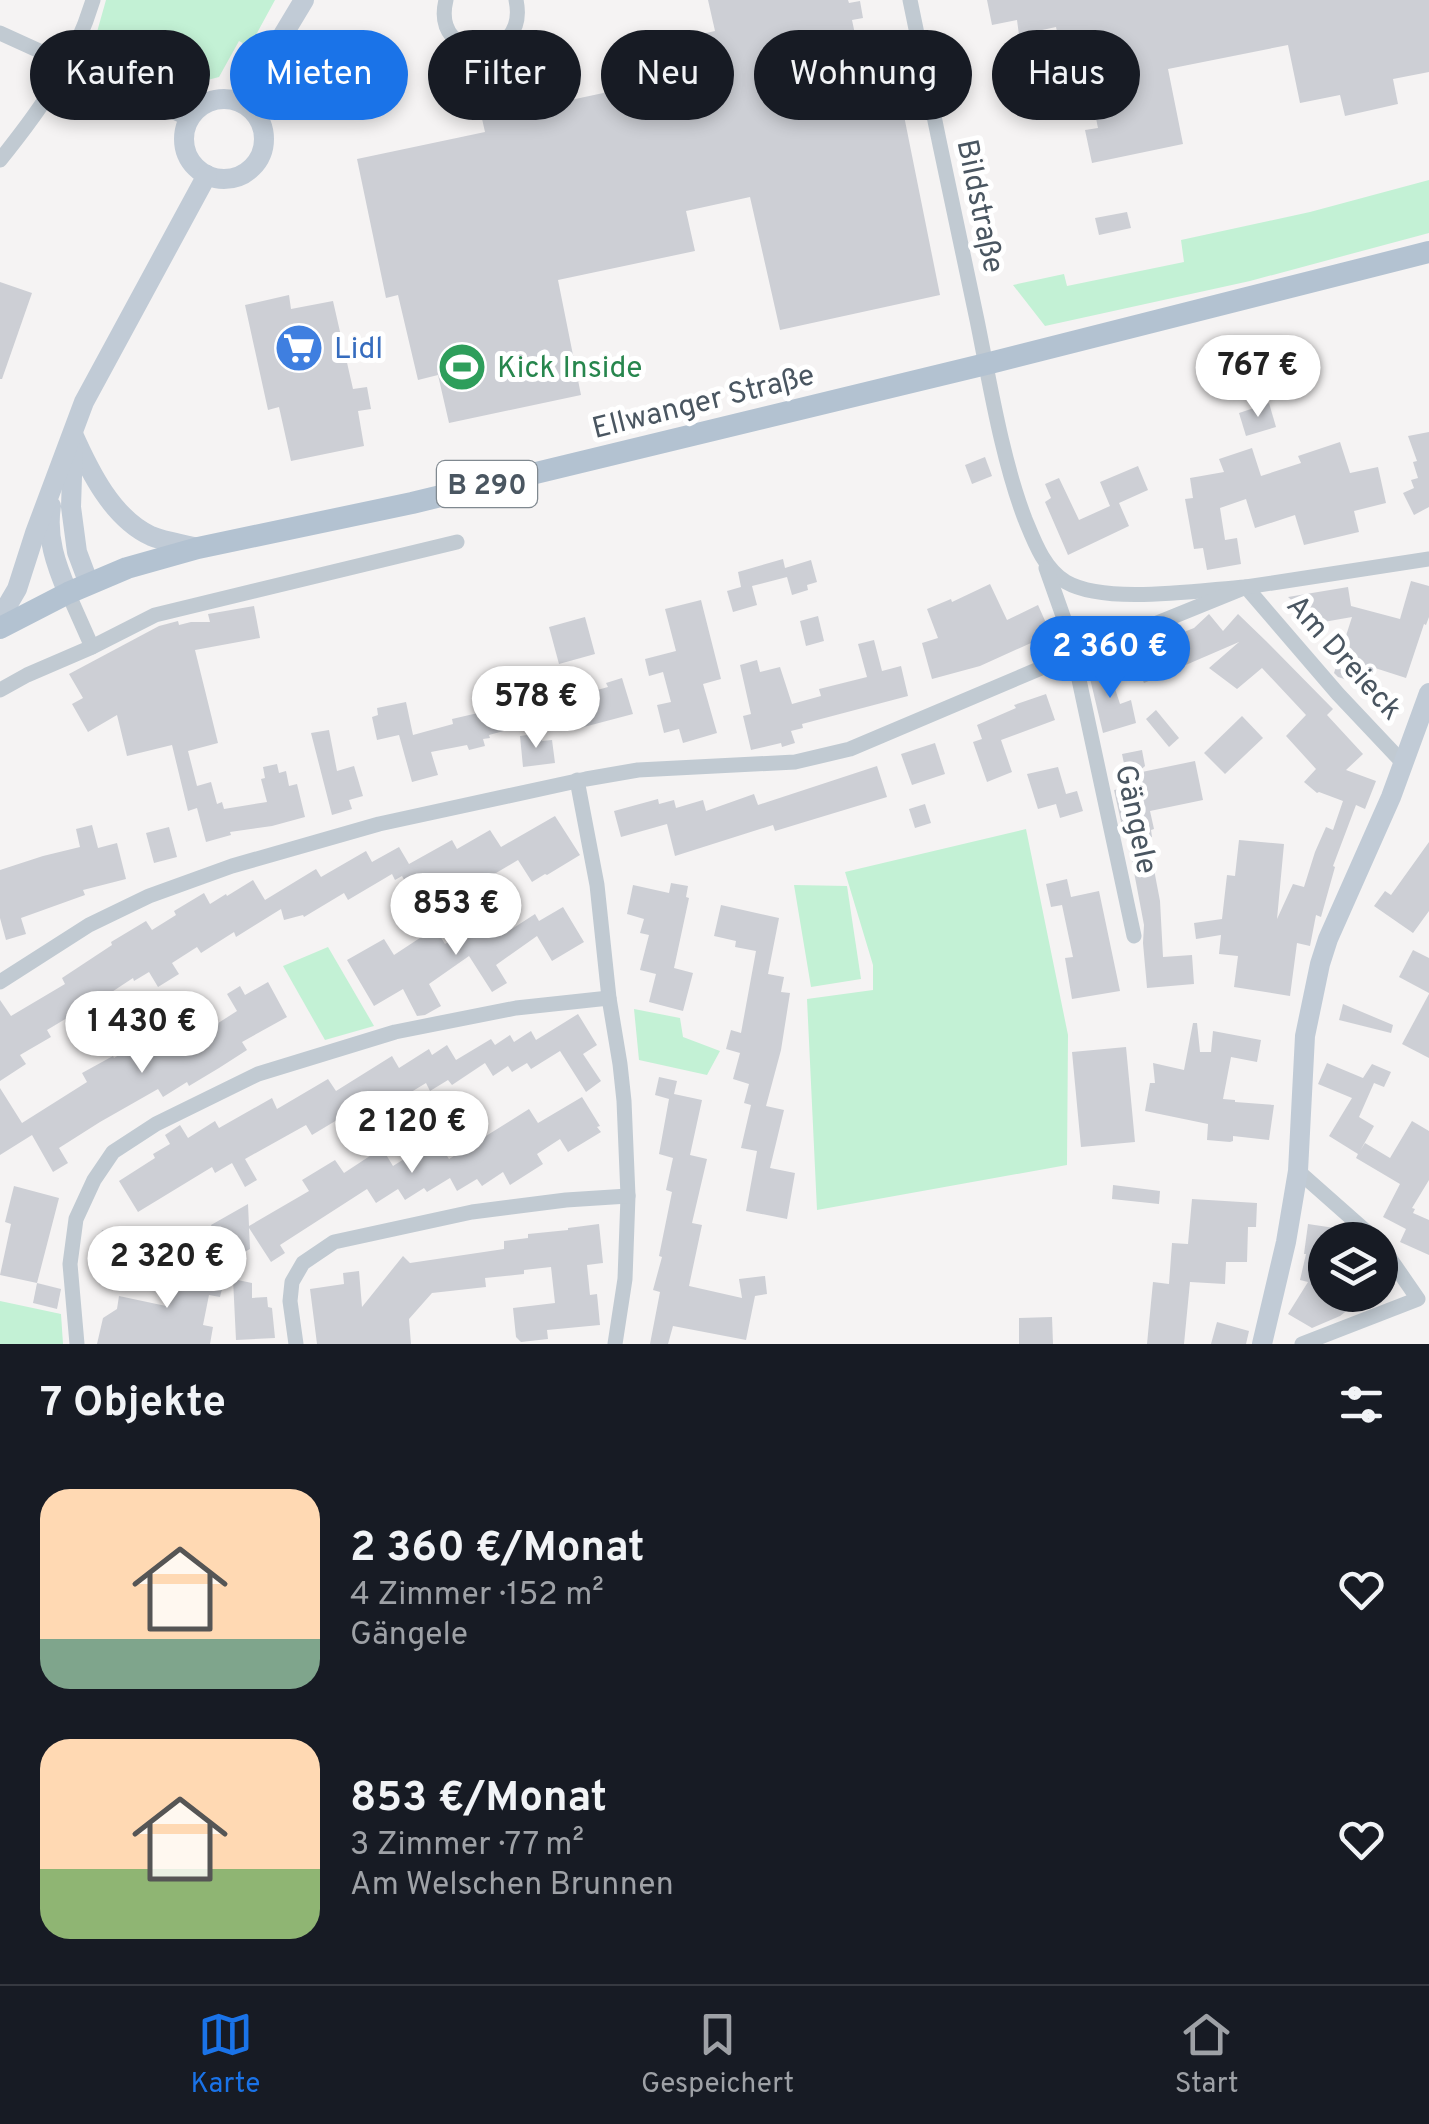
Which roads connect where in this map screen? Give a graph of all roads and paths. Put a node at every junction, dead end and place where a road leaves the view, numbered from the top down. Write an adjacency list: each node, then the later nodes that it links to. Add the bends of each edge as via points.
1 (93, 0): 6 (street)
2 (304, 0): 7 (main road)
3 (446, 0): 5 (street, via 448,30 476,49 508,37)
4 (910, 0): 16 (street, Bildstraße)
5 (522, 1)
6 (83, 30)
7 (286, 30)
8 (0, 33): 9 (street)
9 (30, 47)
10 (31, 120): 13 (street)
11 (189, 120): 14 (main road, via 188,157)
12 (259, 120): 14 (main road, via 260,156 253,166 232,178)
13 (0, 160)
14 (207, 175): 17 (main road)
15 (1429, 252): 16 (main road, Ellwanger Straße / B 290)
16 (986, 364): 20 (main road, Ellwanger Straße / B 290); 21 (street, Bildstraße, via 1013,479)
17 (73, 434): 18 (main road); 20 (main road, via 120,513 150,535); 24 (main road)
18 (56, 479): 24 (main road, via 50,517 54,561); 25 (main road)
19 (458, 542): 27 (street, via 154,615)
20 (198, 548): 24 (main road, Ellwanger Straße / B 290)
21 (1043, 559): 23 (street, via 1064,582 1090,590); 28 (street, Gängele)
22 (1429, 559): 23 (street)
23 (1246, 586): 28 (street); 31 (street, Am Dreieck)
24 (79, 588): 26 (main road, Ellwanger Straße / B 290); 27 (street)
25 (0, 618)
26 (0, 628)
27 (92, 648): 29 (street)
28 (1072, 655): 32 (street, via 850,749 795,762); 33 (street, Gängele)
29 (0, 690)
30 (1429, 693): 31 (main road)
31 (1404, 764): 36 (main road, via 1320,964 1306,1036)
32 (577, 780): 34 (street, via 379,824 232,866 89,925); 35 (street)
33 (1134, 936)
34 (0, 982)
35 (609, 998): 37 (street); 41 (street, via 395,1032 258,1074 156,1124 114,1152 76,1219 70,1264)
36 (1298, 1171): 38 (street); 44 (main road)
37 (628, 1196): 42 (street, via 472,1212 334,1242 303,1264 292,1282); 43 (street, via 626,1279)
38 (1355, 1222)
39 (1398, 1269): 40 (street)
40 (1424, 1304): 45 (street)
41 (77, 1344)
42 (296, 1344)
43 (615, 1344)
44 (1262, 1344)
45 (1302, 1344)

